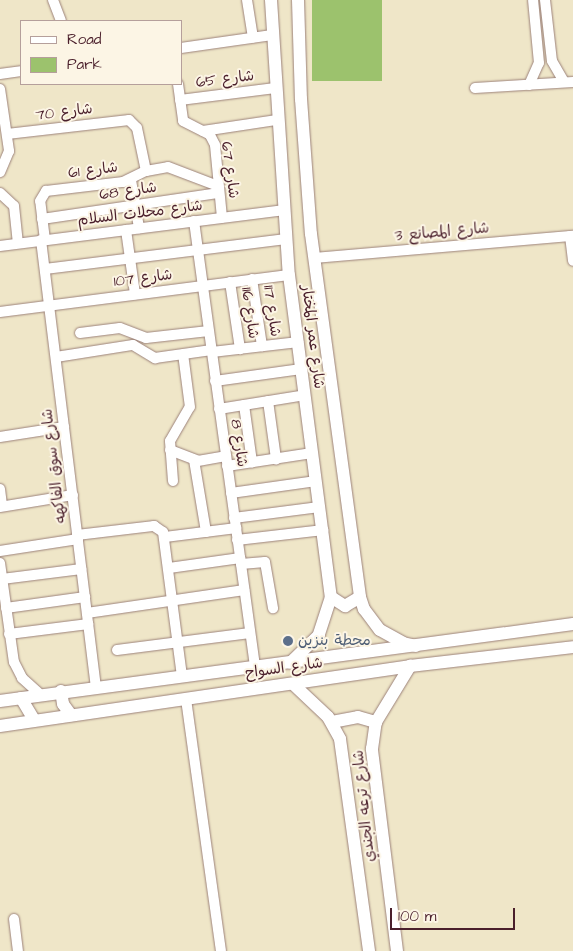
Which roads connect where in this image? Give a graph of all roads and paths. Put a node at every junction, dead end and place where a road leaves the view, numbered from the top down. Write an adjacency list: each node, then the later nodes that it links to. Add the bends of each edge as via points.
1 (53, 0): 7 (street)
2 (247, 0): 9 (street)
3 (271, 0): 8 (main road, شارع عمر المختار)
4 (298, 0): 42 (main road, شارع عمر المختار, via 301,99)
5 (532, 0): 14 (street, via 539,63)
6 (545, 0): 13 (street, via 552,61)
7 (61, 20)
8 (272, 35): 9 (street); 16 (main road, شارع عمر المختار)
9 (253, 38): 10 (street)
10 (182, 48)
11 (20, 71): 12 (street)
12 (0, 74)
13 (568, 82): 14 (street)
14 (529, 84): 17 (street)
15 (178, 85): 19 (street, شارع 67)
16 (275, 88): 19 (street, شارع 65); 20 (main road, شارع عمر المختار)
17 (475, 88)
18 (0, 89): 22 (street)
19 (180, 100): 21 (street, شارع 67, via 183,121)
20 (277, 120): 21 (street); 29 (main road, شارع عمر المختار)
21 (203, 131): 26 (street, شارع 67, via 215,145)
22 (7, 134): 23 (street, شارع 70, via 124,120 134,123 137,128); 24 (street, via 8,151)
23 (146, 171): 25 (street, شارع 61); 26 (street, شارع 61, via 175,168)
24 (0, 172)
25 (131, 180): 28 (street); 31 (street, شارع 61, via 46,191 40,201)
26 (219, 190): 28 (street, شارع 68); 30 (street, شارع 67)
27 (0, 193): 38 (street, via 14,206)
28 (136, 206): 31 (street, شارع 68); 33 (street)
29 (283, 210): 30 (street, شارع محلات السلام); 36 (main road, شارع عمر المختار)
30 (222, 218): 32 (street, شارع محلات السلام)
31 (42, 219): 37 (street, شارع 61)
32 (194, 221): 33 (street, شارع محلات السلام); 40 (street, شارع 8)
33 (139, 228): 34 (street, شارع محلات السلام)
34 (126, 230): 37 (street, شارع محلات السلام); 41 (street)
35 (572, 236): 42 (street, شارع المصانع 3); 43 (street)
36 (286, 239): 40 (street); 45 (main road, شارع عمر المختار)
37 (43, 240): 38 (street, شارع محلات السلام); 44 (street, شارع سوق الفاكهه)
38 (18, 243): 39 (street, شارع محلات السلام)
39 (0, 246)
40 (198, 250): 41 (street); 48 (street, شارع 8)
41 (130, 258): 44 (street); 49 (street)
42 (314, 258): 96 (main road, شارع عمر المختار)
43 (573, 261)
44 (45, 269): 50 (street, شارع سوق الفاكهه)
45 (289, 275): 46 (street, شارع 107); 54 (main road, شارع عمر المختار)
46 (252, 279): 47 (street, شارع 107); 55 (street, شارع 117)
47 (230, 282): 48 (street, شارع 107); 56 (street, شارع 116)
48 (202, 286): 49 (street, شارع 107); 52 (street, شارع 8)
49 (135, 294): 50 (street, شارع 107)
50 (48, 305): 51 (street, شارع 107); 59 (street, شارع سوق الفاكهه)
51 (0, 312)
52 (209, 331): 53 (street, via 146,338 120,328); 57 (street, شارع 8)
53 (80, 332)
54 (298, 342): 55 (street); 60 (main road, شارع عمر المختار)
55 (262, 346): 56 (street)
56 (240, 349): 57 (street)
57 (211, 351): 58 (street); 61 (street, شارع 8)
58 (183, 354): 59 (street, via 149,357 133,345); 68 (street, via 190,406 173,433)
59 (56, 357): 66 (street, شارع سوق الفاكهه)
60 (301, 369): 61 (street); 62 (main road, شارع عمر المختار)
61 (216, 381): 65 (street, شارع 8)
62 (305, 396): 63 (street); 69 (main road, شارع عمر المختار)
63 (268, 401): 64 (street); 70 (street)
64 (244, 405): 65 (street); 73 (street)
65 (219, 409): 72 (street, شارع 8)
66 (64, 427): 67 (street); 78 (street, شارع سوق الفاكهه)
67 (0, 437)
68 (170, 450): 71 (street); 74 (street)
69 (312, 453): 70 (street); 75 (main road, شارع عمر المختار)
70 (276, 458): 73 (street)
71 (194, 460): 72 (street); 83 (street)
72 (227, 461): 73 (street); 77 (street, شارع 8)
73 (252, 462)
74 (173, 481)
75 (316, 481): 77 (street); 80 (main road, شارع عمر المختار)
76 (0, 489): 79 (street)
77 (231, 493): 81 (street, شارع 8)
78 (72, 495): 79 (street); 84 (street, شارع سوق الفاكهه)
79 (1, 506)
80 (319, 507): 81 (street); 82 (main road, شارع عمر المختار)
81 (235, 523): 83 (street); 86 (street, شارع 8)
82 (323, 530): 86 (street); 95 (main road, شارع عمر المختار)
83 (206, 532): 85 (street)
84 (78, 537): 85 (street, via 154,526); 87 (street); 91 (street, شارع سوق الفاكهه)
85 (165, 537): 90 (street)
86 (238, 540): 88 (street, شارع 8)
87 (0, 551)
88 (240, 561): 90 (street); 93 (street, شارع 8); 99 (street, via 264,562)
89 (0, 563): 92 (street)
90 (168, 568): 97 (street)
91 (82, 569): 92 (street); 94 (street, شارع سوق الفاكهه)
92 (2, 579): 98 (street)
93 (244, 590): 97 (street); 103 (street, شارع 8)
94 (85, 597): 98 (street); 100 (street, شارع سوق الفاكهه)
95 (331, 597): 96 (main road, via 344,606); 109 (main road, شارع عمر المختار, via 319,635)
96 (360, 597): 106 (main road, شارع عمر المختار, via 364,609 380,630)
97 (172, 601): 100 (street); 105 (street)
98 (6, 608): 104 (street)
99 (273, 608)
100 (87, 613): 101 (street, شارع سوق الفاكهه)
101 (88, 624): 104 (street); 114 (street, شارع سوق الفاكهه)
102 (570, 626): 106 (main road, شارع السواح)
103 (250, 633): 105 (street); 111 (street, شارع 8)
104 (9, 634): 116 (street, via 17,670)
105 (178, 642): 108 (street); 112 (street)
106 (416, 646): 109 (main road, شارع السواح)
107 (573, 646): 110 (main road, شارع السواح)
108 (117, 650)
109 (290, 663): 111 (main road, شارع السواح)
110 (410, 666): 113 (main road, شارع السواح); 123 (main road, شارع ترعه الجندي)
111 (255, 668): 112 (main road, شارع السواح)
112 (182, 677): 114 (main road, شارع السواح)
113 (293, 684): 118 (main road, شارع السواح); 122 (main road, شارع ترعه الجندي)
114 (96, 687): 115 (main road, شارع السواح)
115 (61, 691): 116 (main road, شارع السواح); 120 (main road, via 63,704)
116 (40, 694): 117 (main road, شارع السواح)
117 (21, 698): 119 (main road, شارع السواح); 121 (main road)
118 (186, 699): 120 (main road, شارع السواح); 127 (street)
119 (0, 701)
120 (71, 715): 121 (main road, شارع السواح)
121 (34, 720): 124 (main road, شارع السواح)
122 (332, 722): 123 (main road, via 358,717); 128 (main road, شارع ترعه الجندي, via 343,748)
123 (376, 722): 129 (main road, شارع ترعه الجندي, via 372,749)
124 (0, 726)
125 (14, 919): 126 (street)
126 (18, 951)
127 (221, 951)
128 (369, 951)
129 (396, 951)

